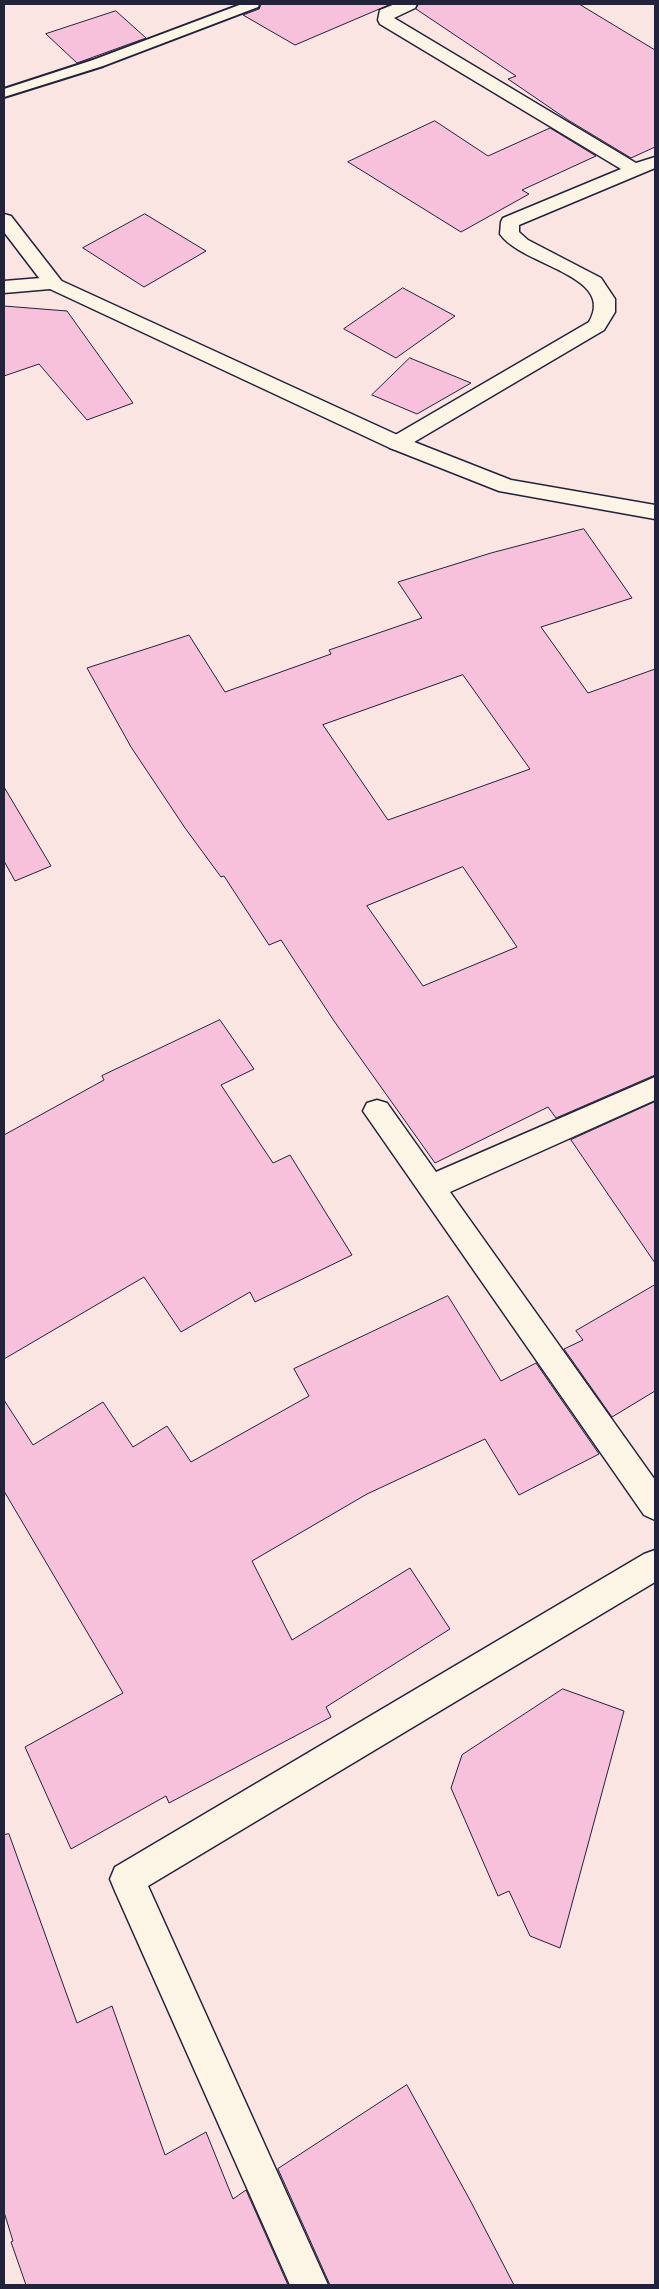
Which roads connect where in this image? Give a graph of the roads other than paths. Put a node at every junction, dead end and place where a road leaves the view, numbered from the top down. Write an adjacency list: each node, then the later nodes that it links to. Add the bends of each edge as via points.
1 (253, 4): 3 (lane, via 98,63)
2 (409, 4): 5 (street, via 386,14 386,20)
3 (4, 93)
4 (655, 162): 5 (street)
5 (635, 170): 9 (street, via 510,222 509,234 521,244 594,282 605,299 605,312 597,326)
6 (4, 220): 7 (street)
7 (53, 283): 8 (street); 9 (street)
8 (4, 287)
9 (397, 443): 10 (street, via 507,486)
10 (655, 512)
11 (655, 1088): 13 (street)
12 (377, 1111): 13 (street)
13 (431, 1187): 14 (street)
14 (655, 1505)
15 (655, 1565): 16 (street, via 127,1879)
16 (309, 2285)

